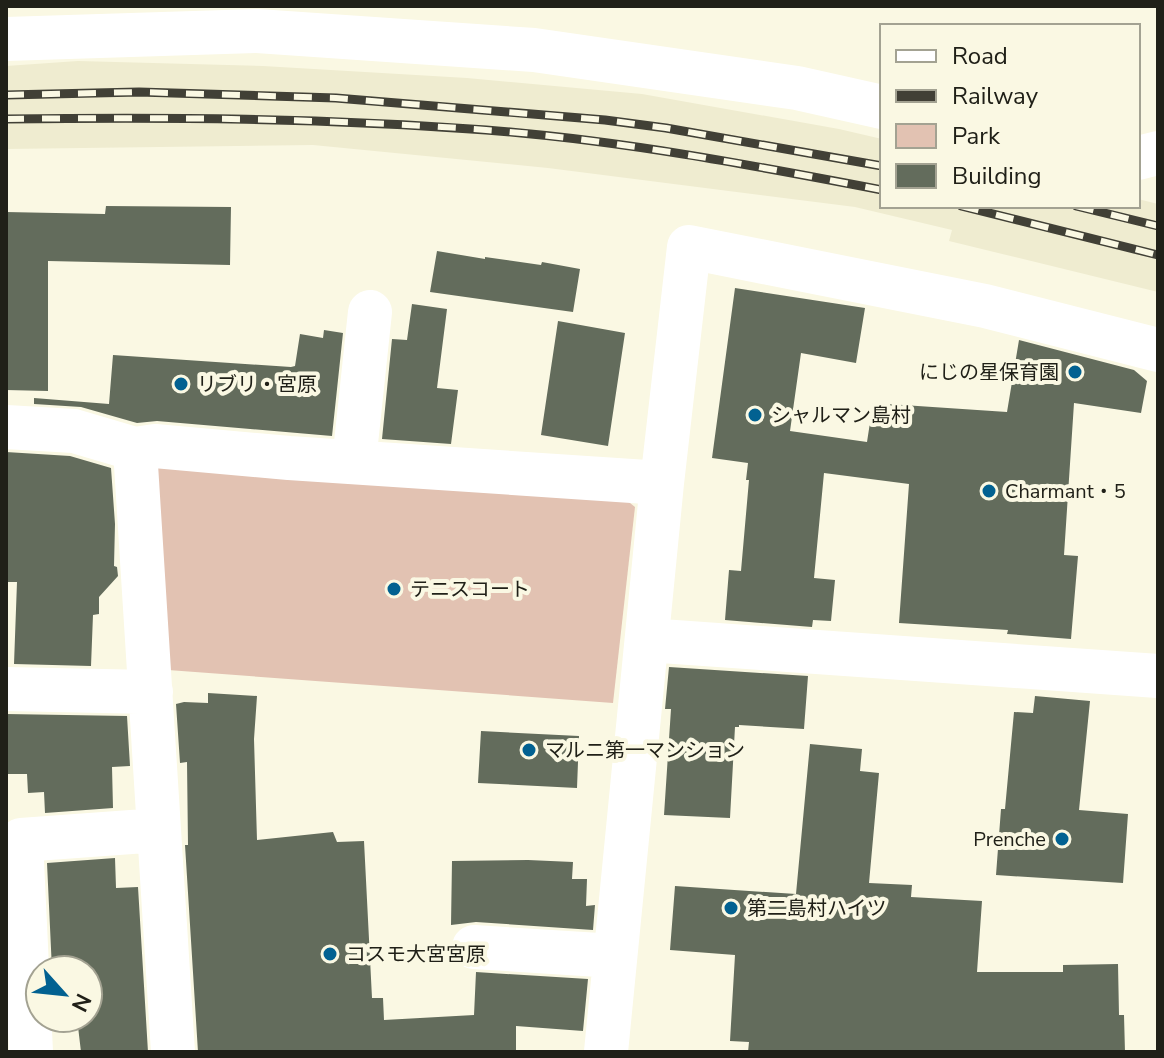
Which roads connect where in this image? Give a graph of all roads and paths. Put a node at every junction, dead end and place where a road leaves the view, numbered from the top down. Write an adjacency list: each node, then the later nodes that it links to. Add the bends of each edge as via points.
1 (257, 18): 2 (street); 3 (street, via 534,50 797,88)
2 (6, 39)
3 (880, 107)
4 (370, 312): 8 (street)
5 (1158, 350): 9 (street, via 985,306 689,247)
6 (6, 427): 7 (street, via 74,431)
7 (135, 449): 8 (street, via 155,446); 13 (street)
8 (354, 462): 9 (street)
9 (662, 483): 10 (street)
10 (647, 640): 11 (street); 16 (street)
11 (1158, 676)
12 (6, 689): 13 (street)
13 (151, 692): 14 (street)
14 (159, 830): 17 (street, via 21,840); 18 (street)
15 (474, 947): 16 (street)
16 (615, 956): 19 (street)
17 (31, 1052)
18 (173, 1052)
19 (606, 1052)

